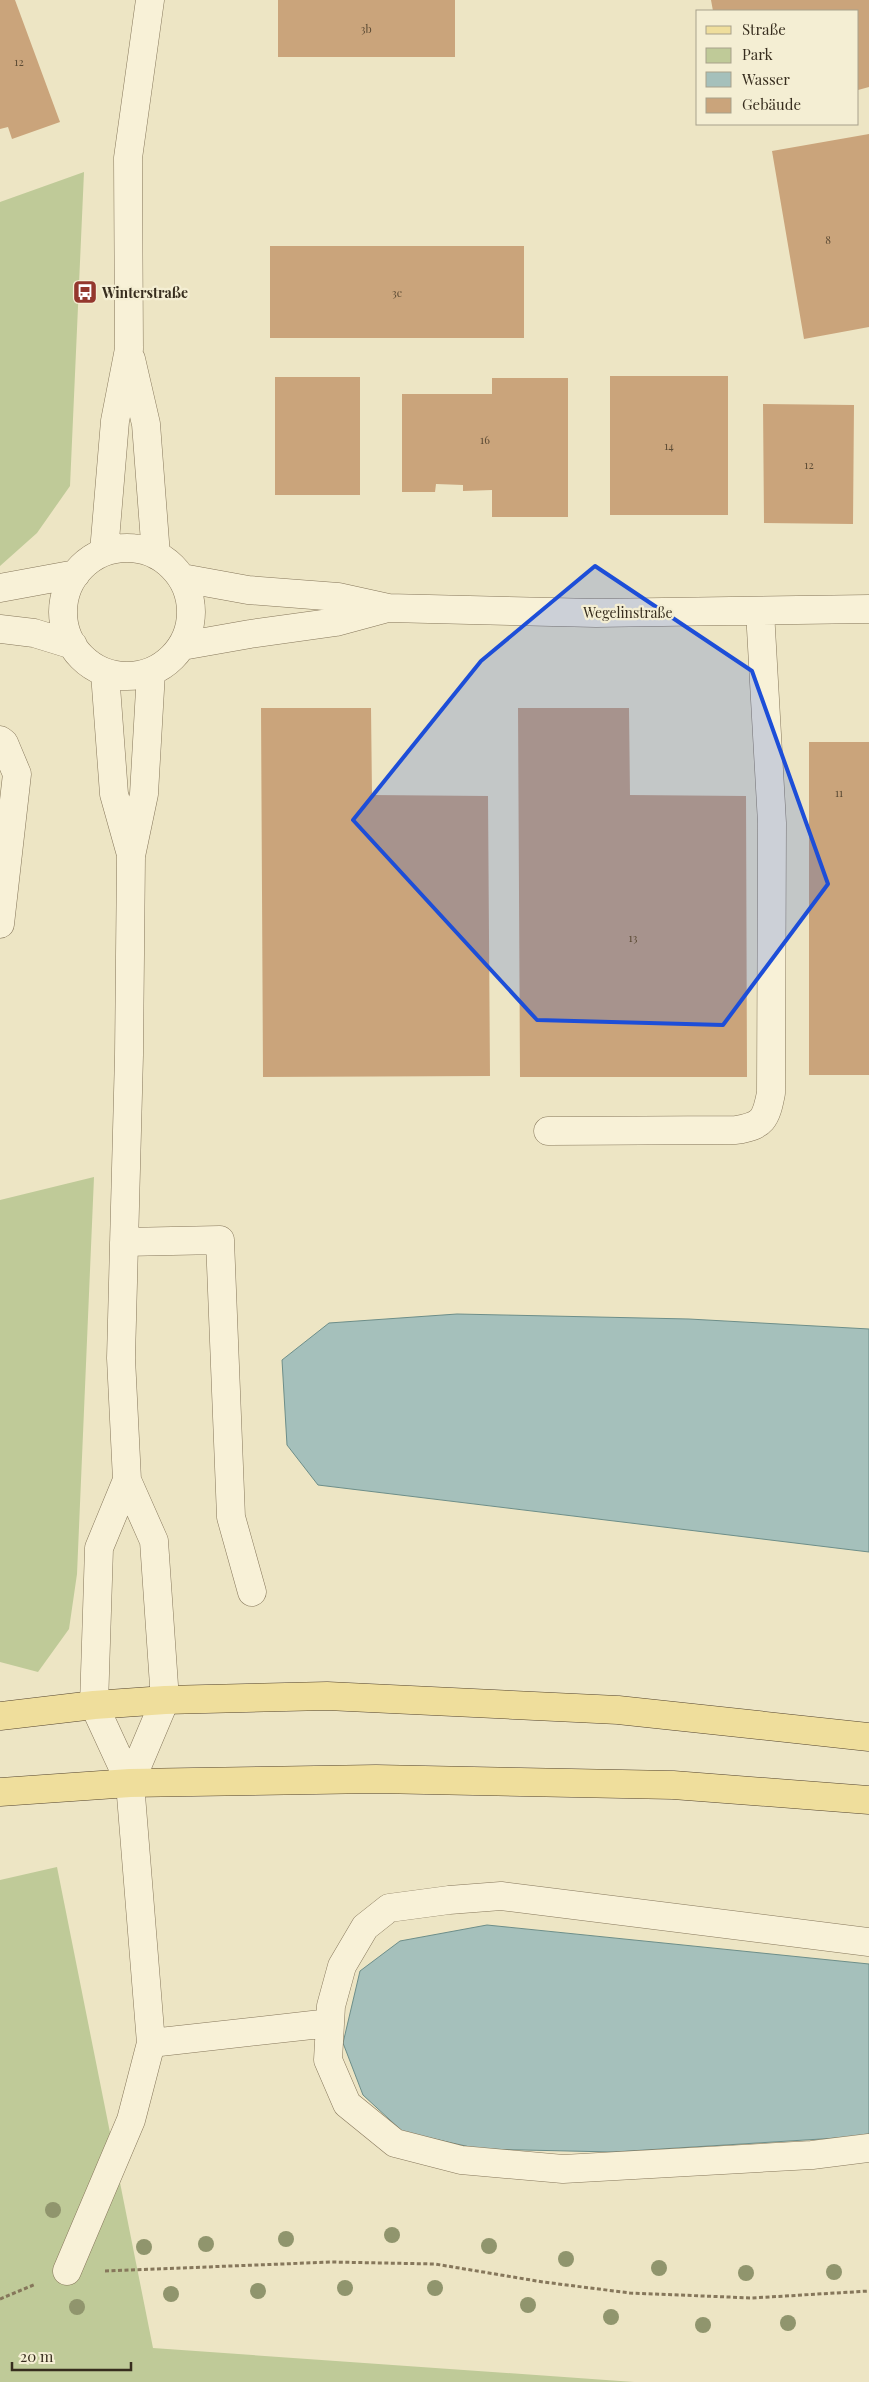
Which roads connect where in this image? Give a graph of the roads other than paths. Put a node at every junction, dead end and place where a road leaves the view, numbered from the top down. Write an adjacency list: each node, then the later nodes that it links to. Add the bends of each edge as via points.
1 (150, 0): 2 (street, via 128,158)
2 (129, 349): 3 (street, via 114,421); 4 (street, via 146,424)
3 (104, 552): 4 (street, via 122,548); 5 (street, via 88,561)
4 (156, 555): 6 (street)
5 (76, 574): 7 (street); 12 (street, via 67,590 63,609 65,628)
6 (182, 578): 8 (street, Wegelinstraße, via 248,590 338,597); 13 (street, via 192,612)
7 (0, 588)
8 (388, 608): 10 (street, Wegelinstraße, via 596,613); 13 (street, Wegelinstraße, via 336,622)
9 (869, 609): 10 (street, Wegelinstraße)
10 (760, 610): 19 (street, via 772,823 771,1093 766,1115 754,1127 736,1130)
11 (0, 629): 12 (street, via 34,633)
12 (72, 646): 15 (street, via 87,662)
13 (182, 646): 14 (street, via 169,662)
14 (151, 672): 15 (street, via 128,676); 17 (street, via 144,794)
15 (105, 673): 17 (street, via 114,794)
16 (0, 740): 18 (street, via 17,774)
17 (131, 856): 20 (street)
18 (0, 924)
19 (548, 1131)
20 (124, 1242): 21 (street, via 121,1358); 22 (street, via 220,1240 231,1517)
21 (127, 1480): 23 (street, via 154,1541); 24 (street, via 100,1548)
22 (252, 1592)
23 (165, 1700): 24 (main road); 26 (main road, via 327,1696 608,1710); 27 (street)
24 (94, 1705): 25 (main road); 27 (street)
25 (0, 1716)
26 (869, 1737)
27 (130, 1783): 28 (main road); 29 (main road, via 376,1779 643,1785); 32 (street)
28 (0, 1792)
29 (869, 1800)
30 (869, 1942): 31 (street, via 501,1896 389,1908 365,1927 342,1966 331,2006)
31 (330, 2023): 32 (street); 33 (street, via 328,2060 346,2104 395,2143 461,2160 563,2169 812,2155)
32 (151, 2043): 34 (street, via 131,2120)
33 (869, 2148)
34 (66, 2271)

